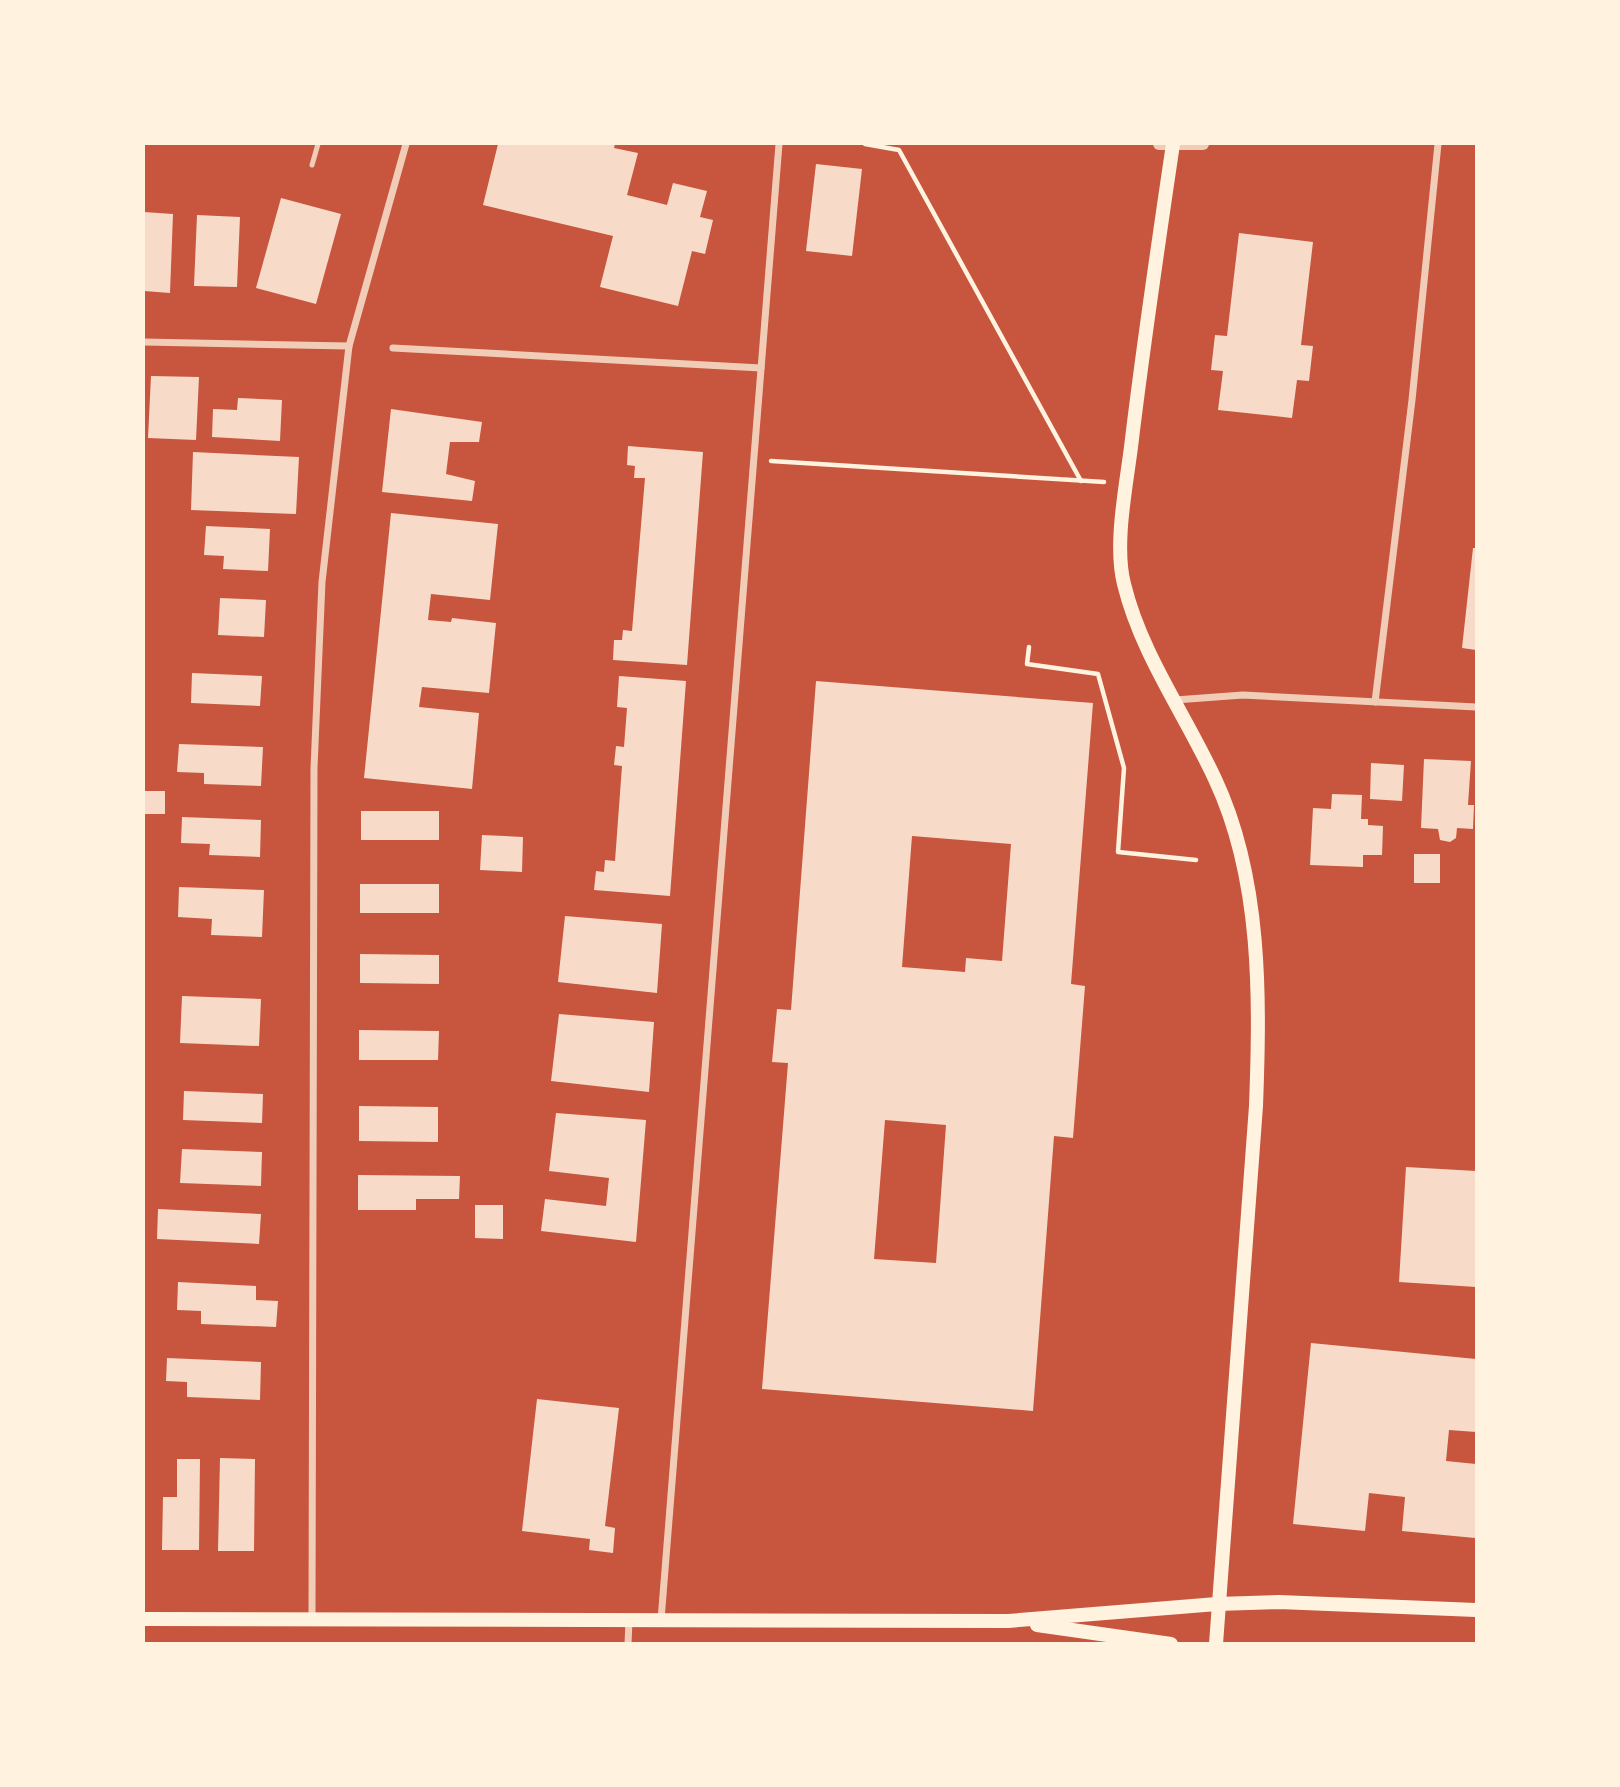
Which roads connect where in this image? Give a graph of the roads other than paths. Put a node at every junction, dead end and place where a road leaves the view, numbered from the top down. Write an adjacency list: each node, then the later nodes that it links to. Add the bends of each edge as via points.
1 (318, 144): 7 (lane)
2 (406, 144): 9 (street)
3 (779, 144): 11 (street)
4 (1168, 144): 5 (street); 12 (main road, via 1122,540 1123,581 1141,640)
5 (1203, 144)
6 (1438, 144): 13 (street)
7 (312, 165)
8 (144, 342): 9 (street)
9 (349, 346): 18 (street, via 330,495 316,713)
10 (393, 348): 11 (street)
11 (761, 368): 20 (street)
12 (1175, 700): 13 (street, via 1233,695); 15 (main road, via 1234,828 1247,890 1256,985 1256,1107)
13 (1376, 702): 14 (street)
14 (1476, 708)
15 (1217, 1604): 16 (main road); 21 (main road); 24 (main road)
16 (1476, 1610)
17 (144, 1619): 18 (main road)
18 (312, 1619): 19 (main road)
19 (629, 1620): 20 (main road); 22 (street)
20 (661, 1620): 21 (main road)
21 (1008, 1621): 23 (main road)
22 (628, 1643)
23 (1171, 1643)
24 (1216, 1643)

